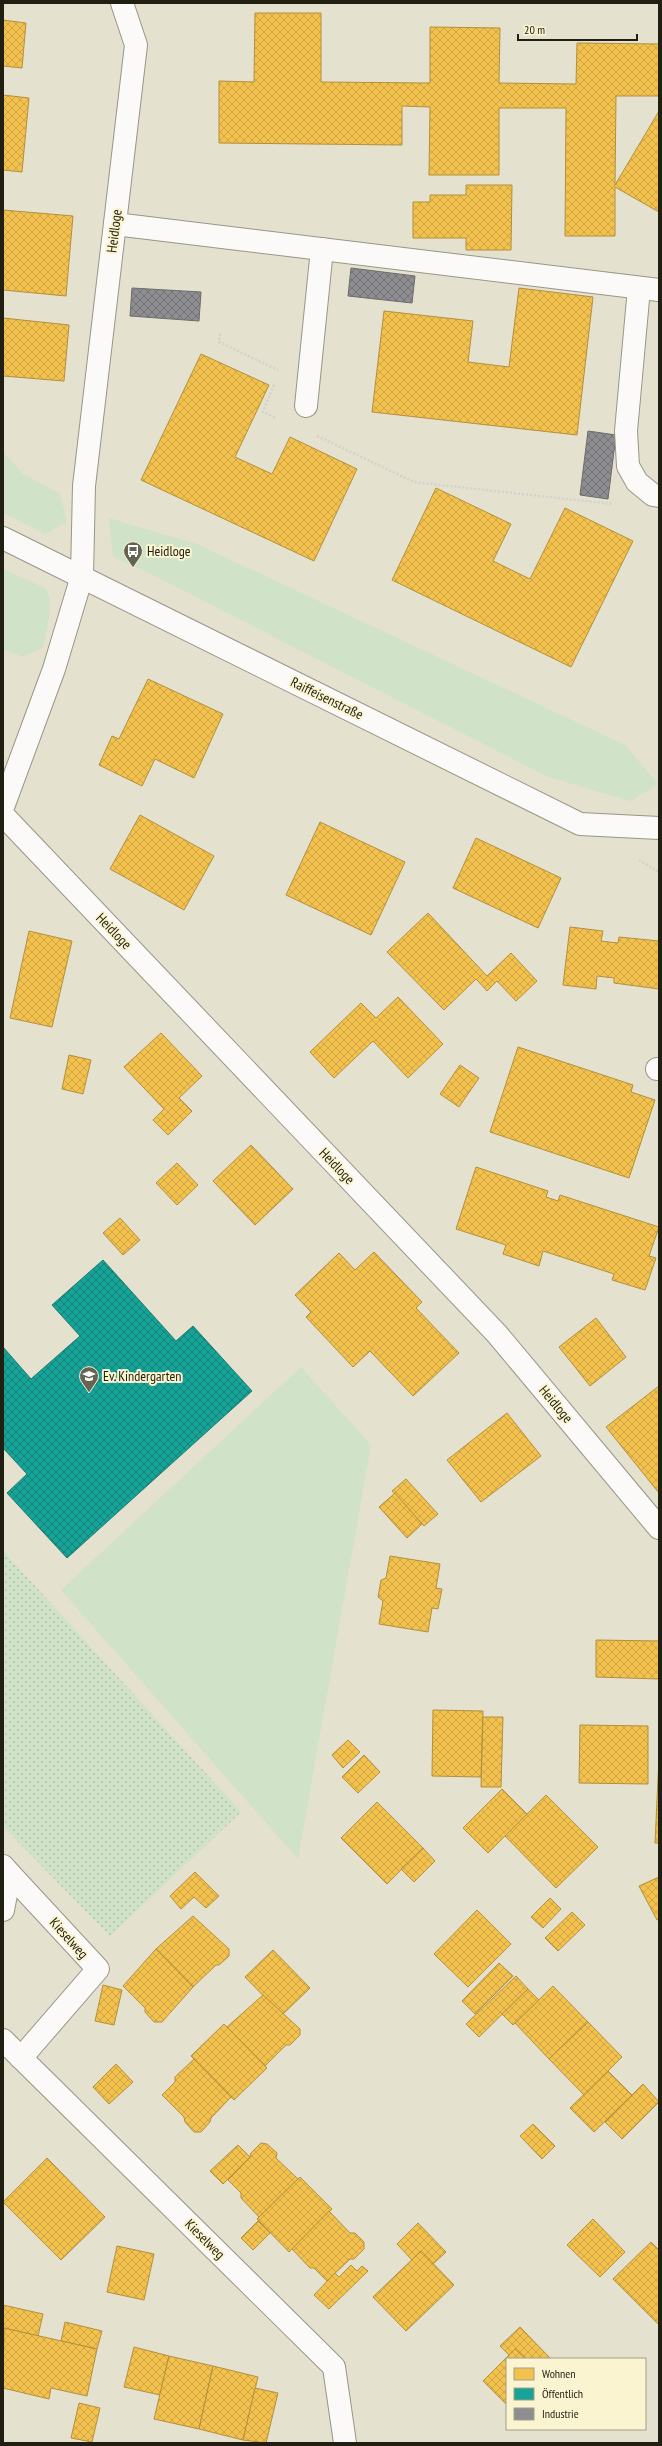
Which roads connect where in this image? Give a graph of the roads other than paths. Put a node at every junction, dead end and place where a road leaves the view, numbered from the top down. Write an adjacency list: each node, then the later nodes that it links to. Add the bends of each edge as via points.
1 (122, 3): 2 (street, Heidloge, via 136,45)
2 (115, 224): 3 (street); 8 (street, Heidloge, via 84,486)
3 (322, 249): 4 (street); 5 (street)
4 (649, 289): 6 (street, via 626,431 628,466 638,482)
5 (306, 406)
6 (652, 492)
7 (3, 538): 8 (street, Raiffeisenstraße)
8 (82, 576): 9 (street, Heidloge, via 54,670); 11 (street, Raiffeisenstraße, via 580,824)
9 (3, 807)
10 (3, 815): 12 (street, Heidloge, via 497,1334)
11 (659, 828)
12 (659, 1528)
13 (7, 1870): 14 (street, Kieselweg); 16 (street, Kieselweg, via 98,1969)
14 (3, 1910)
15 (3, 2040): 16 (street, Kieselweg)
16 (21, 2058): 17 (street, Kieselweg, via 334,2367)
17 (345, 2443)

